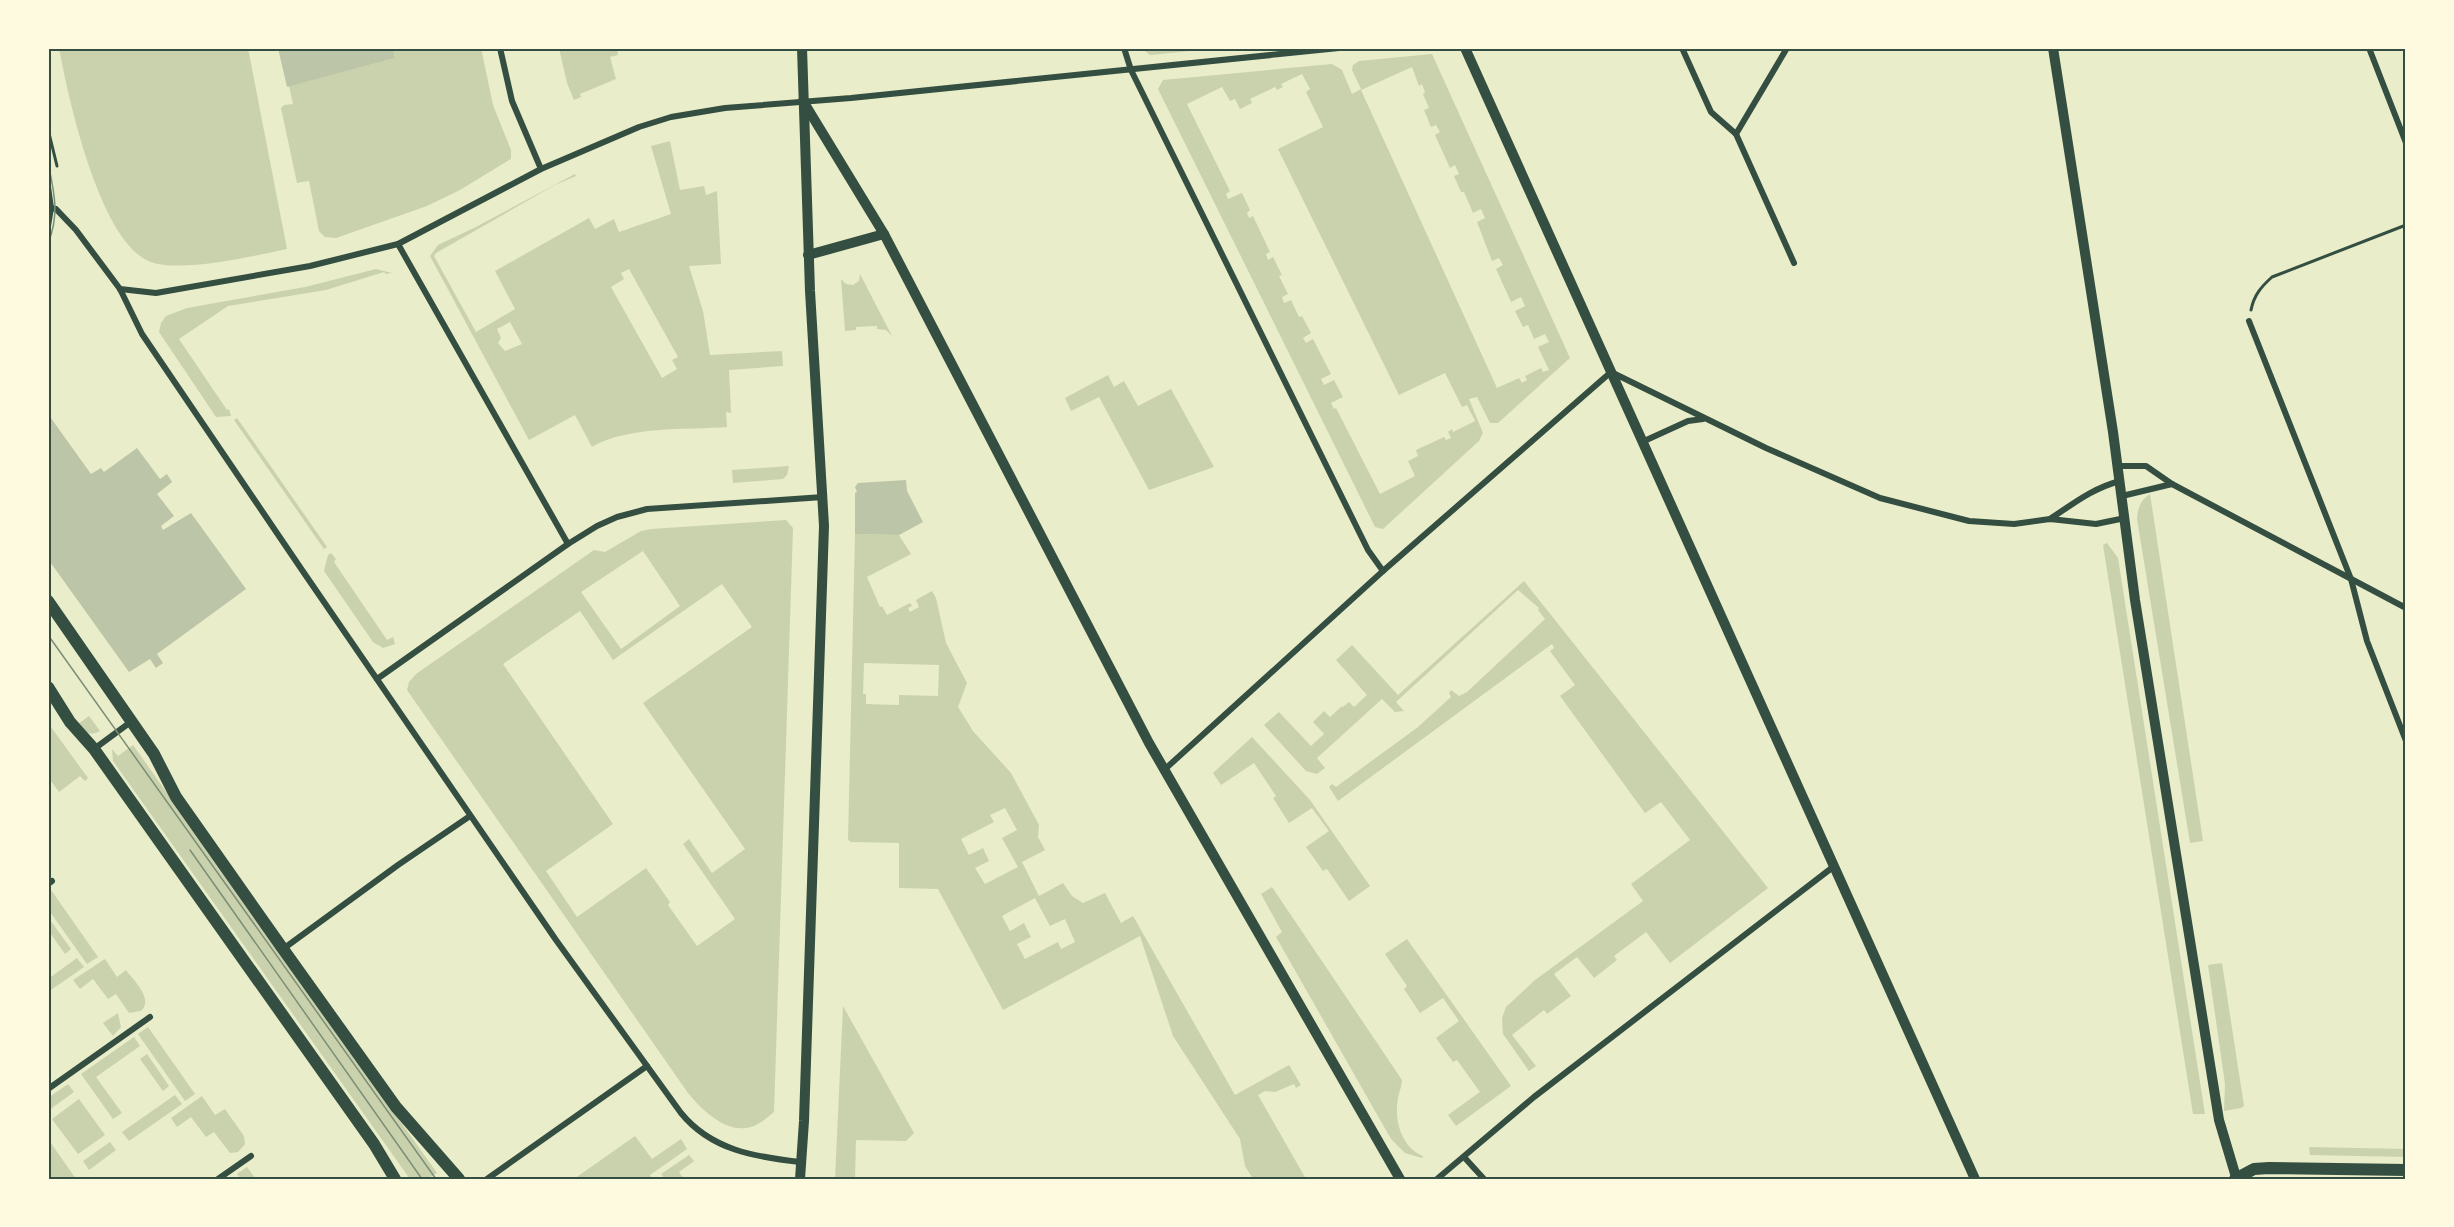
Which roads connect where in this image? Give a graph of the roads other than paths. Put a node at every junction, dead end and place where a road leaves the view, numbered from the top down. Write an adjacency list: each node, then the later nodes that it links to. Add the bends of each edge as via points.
1 (500, 48): 14 (street, via 512,101)
2 (802, 48): 11 (street)
3 (1124, 48): 10 (street)
4 (1339, 48): 10 (street)
5 (1465, 48): 24 (street)
6 (1682, 48): 12 (street, via 1712,112)
7 (1786, 48): 12 (street)
8 (2053, 48): 27 (street)
9 (2369, 48): 13 (street)
10 (1131, 70): 11 (street); 35 (street, via 1368,550)
11 (803, 101): 14 (street, via 671,117); 18 (street); 20 (street)
12 (1736, 134): 21 (street)
13 (2406, 143)
14 (541, 168): 19 (street)
15 (48, 187): 16 (street)
16 (51, 208): 17 (street); 22 (street, via 76,230)
17 (48, 226)
18 (884, 234): 20 (street); 44 (street)
19 (398, 244): 22 (street, via 310,266 156,293); 34 (street)
20 (808, 255): 31 (street)
21 (1794, 263)
22 (120, 289): 39 (street, via 142,334)
23 (2249, 321): 36 (street)
24 (1611, 372): 25 (street); 26 (street); 35 (street)
25 (1704, 419): 26 (street, via 1688,421); 33 (street, via 1880,498 1969,522 2014,524)
26 (1642, 442): 46 (street)
27 (2117, 466): 28 (street); 29 (street, via 2146,466)
28 (2120, 481): 30 (street); 33 (street, via 2091,491)
29 (2172, 484): 30 (street); 36 (street)
30 (2122, 496): 32 (street)
31 (823, 497): 34 (street, via 647,509 617,517); 53 (street, via 822,622)
32 (2125, 518): 33 (street, via 2096,524); 55 (street, via 2219,1120)
33 (2050, 519)
34 (568, 544): 39 (street)
35 (1383, 571): 44 (street)
36 (2351, 579): 38 (street); 42 (street, via 2367,641)
37 (48, 601): 41 (main road)
38 (2406, 608)
39 (377, 679): 45 (street)
40 (48, 687): 43 (main road, via 70,722)
41 (133, 721): 43 (street); 47 (main road, via 176,797)
42 (2406, 741)
43 (94, 749): 57 (main road)
44 (1164, 770): 61 (street)
45 (470, 816): 47 (street); 49 (street)
46 (1833, 867): 52 (street, via 1526,1103); 64 (street)
47 (284, 949): 58 (main road, via 396,1107)
48 (150, 1017): 50 (street)
49 (647, 1066): 53 (street, via 689,1122 707,1138 770,1159); 59 (street)
50 (48, 1089)
51 (251, 1156): 56 (street)
52 (1464, 1157): 62 (street); 63 (street)
53 (800, 1162): 60 (street)
54 (2406, 1170): 55 (main road, via 2269,1168 2254,1169)
55 (2235, 1178)
56 (218, 1179)
57 (395, 1179)
58 (459, 1179)
59 (487, 1179)
60 (800, 1179)
61 (1400, 1179)
62 (1437, 1179)
63 (1484, 1179)
64 (1976, 1179)

